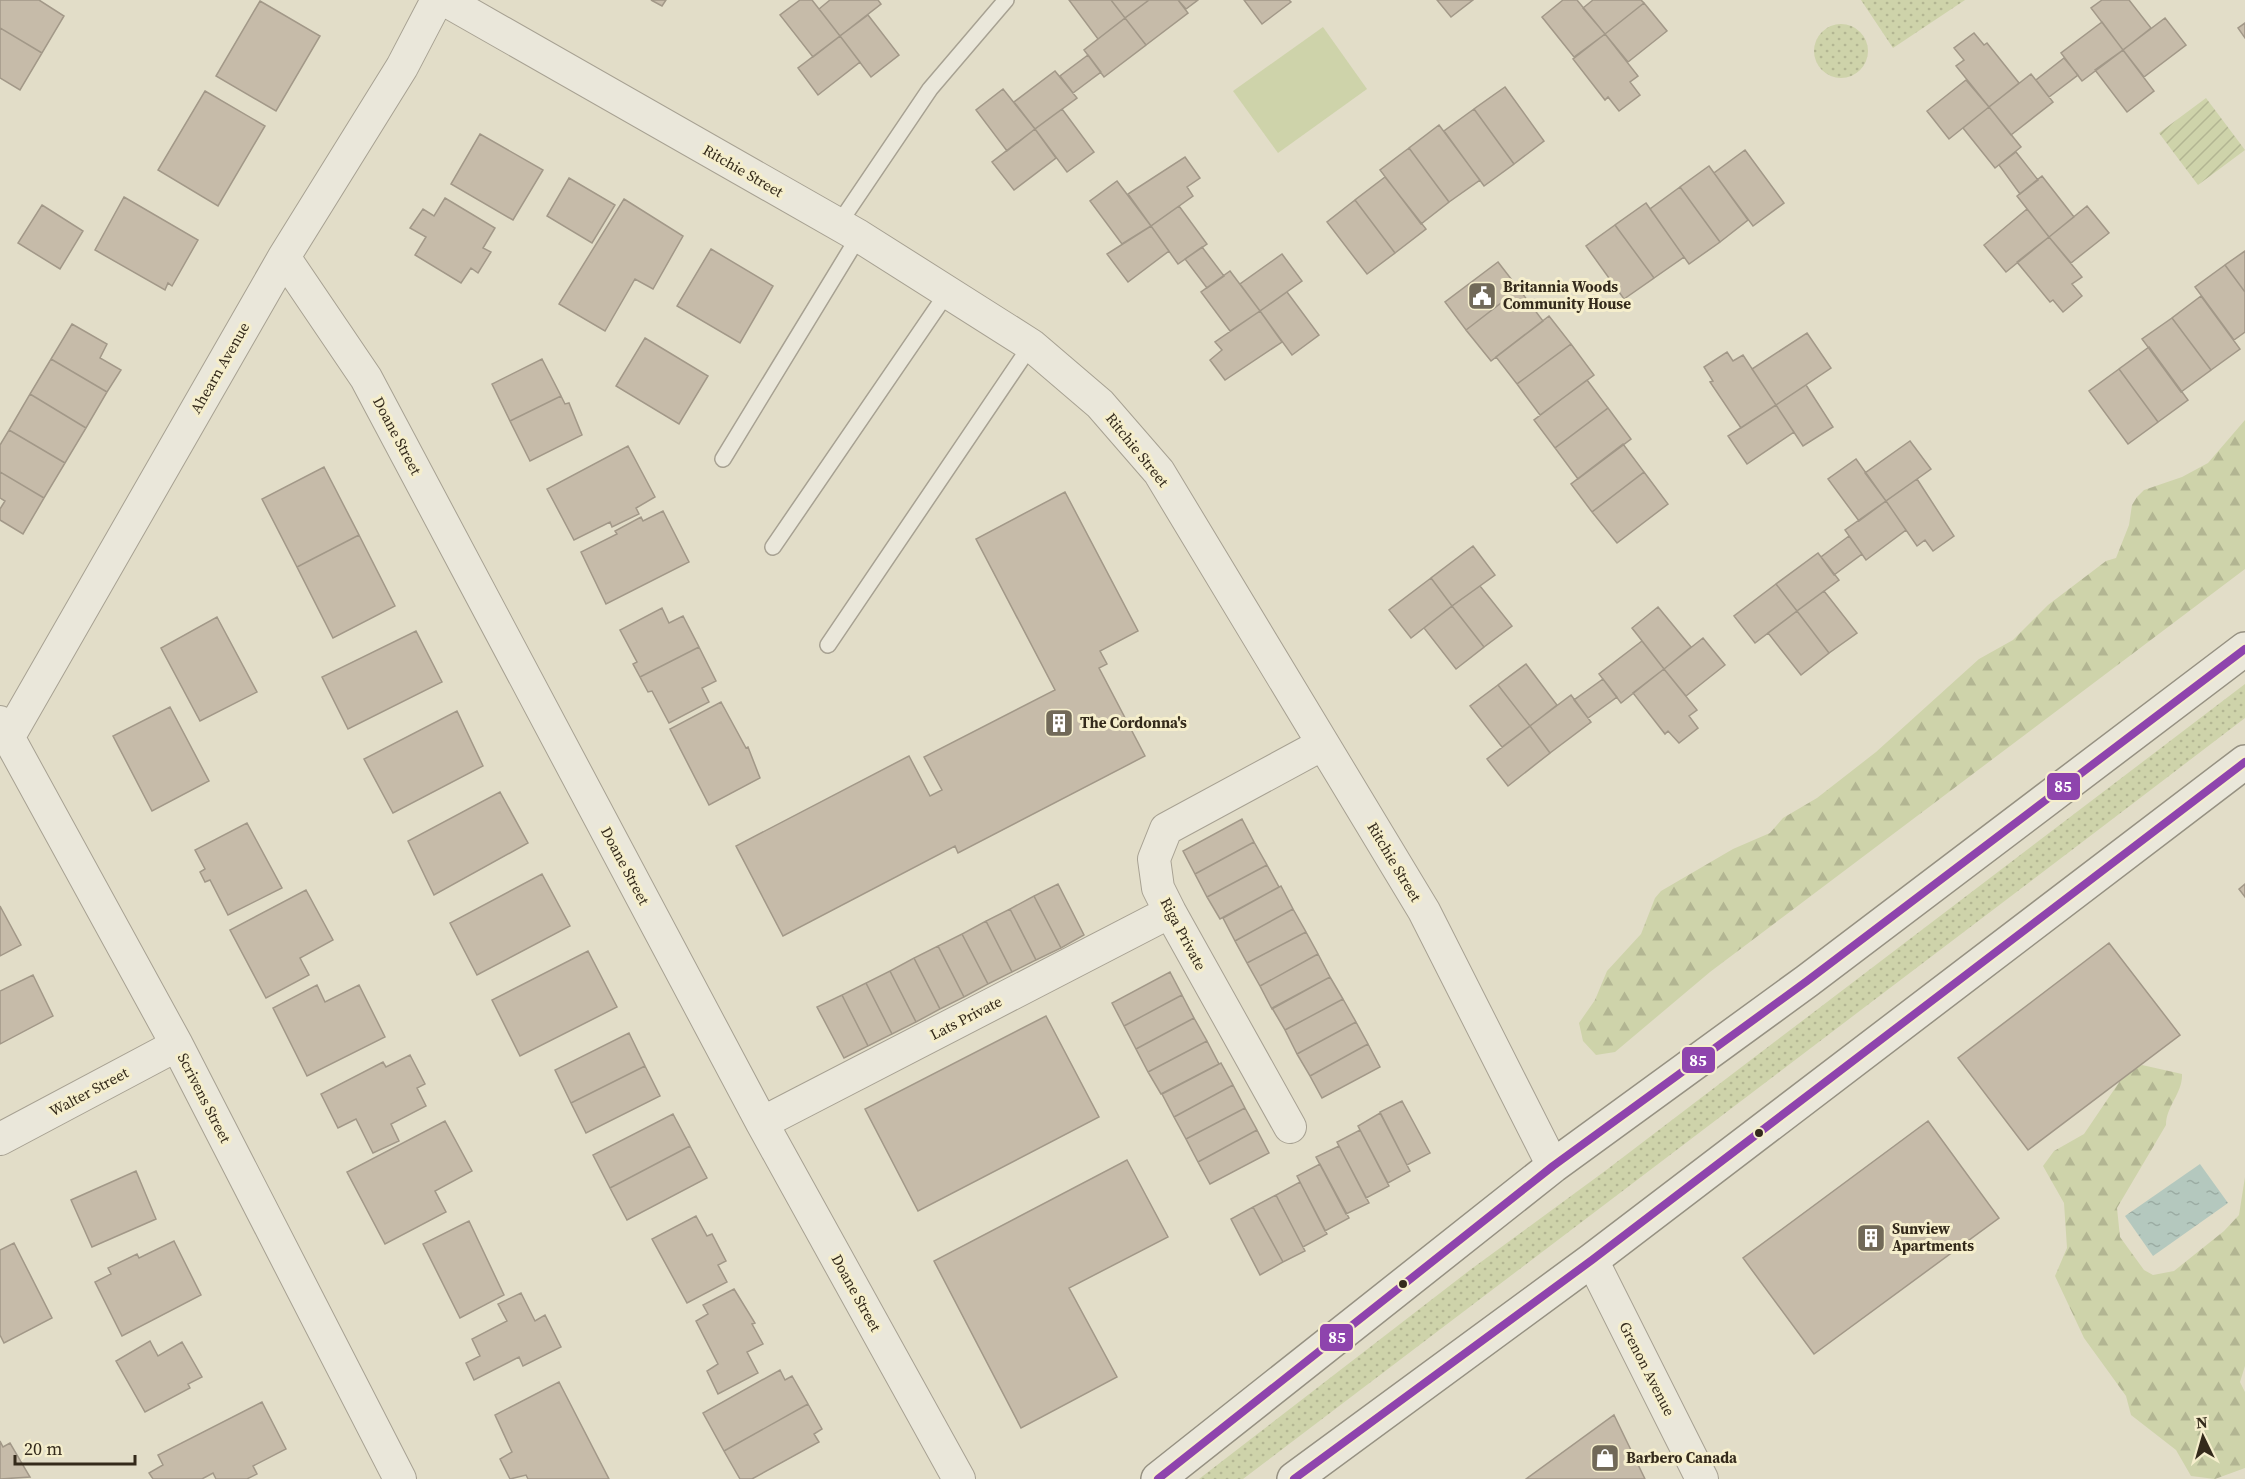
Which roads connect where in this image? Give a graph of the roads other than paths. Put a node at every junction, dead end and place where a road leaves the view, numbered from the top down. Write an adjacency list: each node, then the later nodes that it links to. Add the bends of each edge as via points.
1 (437, 0): 5 (street, Ahearn Avenue, via 402,67)
2 (445, 0): 4 (street, Ritchie Street)
3 (1006, 0): 4 (lane, via 930,89)
4 (848, 231): 6 (street, Ritchie Street); 8 (lane)
5 (284, 257): 12 (street, Ahearn Avenue); 17 (street, Doane Street, via 366,378)
6 (947, 293): 7 (street, Ritchie Street); 9 (lane)
7 (1031, 345): 10 (lane); 13 (street, Ritchie Street, via 1100,404 1159,472)
8 (723, 459)
9 (773, 547)
10 (828, 645)
11 (2245, 649): 20 (main road, via 1807,981)
12 (4, 730): 16 (street, Scrivens Street)
13 (1323, 744): 15 (street, Riga Private, via 1166,829 1154,859 1158,888); 20 (street, Ritchie Street, via 1424,911)
14 (2245, 762): 21 (main road)
15 (1170, 912): 17 (street, Lats Private); 18 (street, Riga Private)
16 (177, 1045): 19 (street, Walter Street); 22 (street, Scrivens Street)
17 (762, 1123): 23 (street, Doane Street)
18 (1290, 1127)
19 (0, 1139)
20 (1552, 1166): 24 (main road)
21 (1592, 1260): 25 (main road); 26 (street, Grenon Avenue)
22 (400, 1479)
23 (958, 1479)
24 (1158, 1479)
25 (1294, 1479)
26 (1702, 1479)

